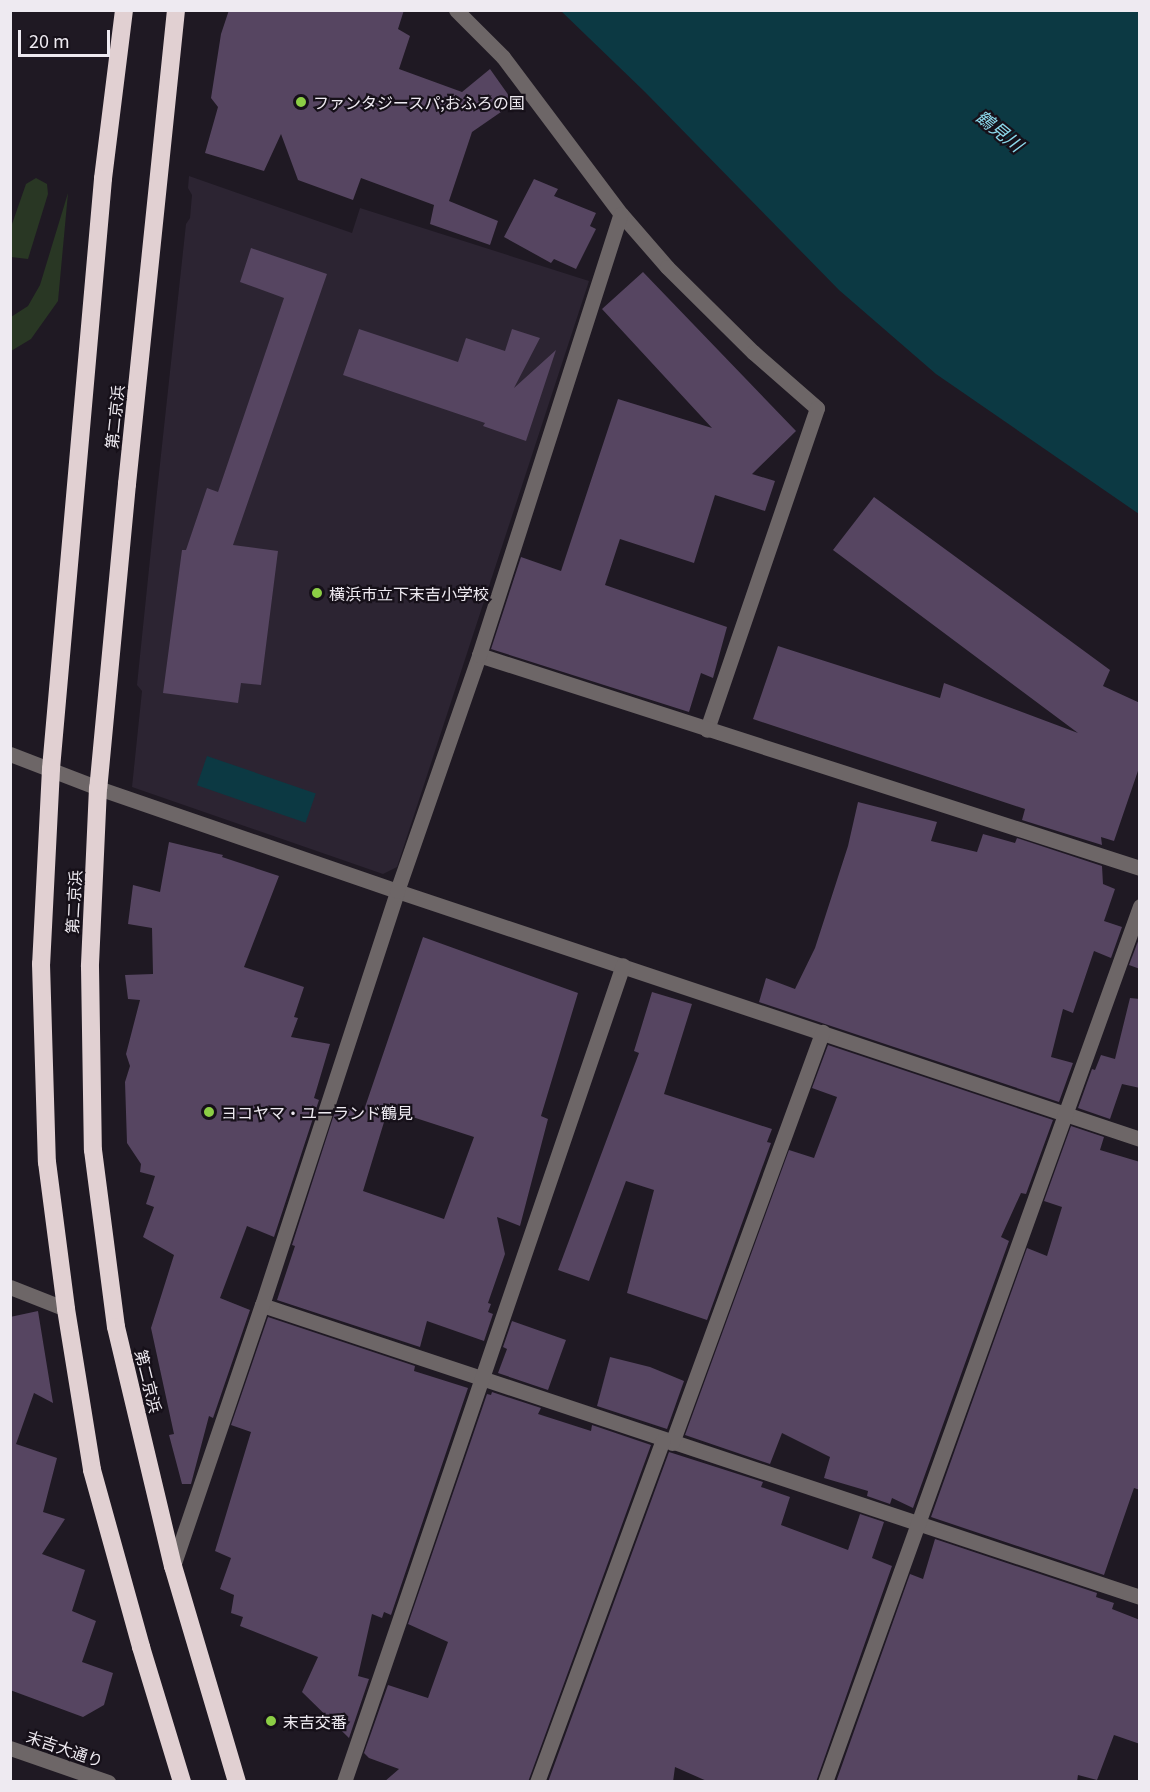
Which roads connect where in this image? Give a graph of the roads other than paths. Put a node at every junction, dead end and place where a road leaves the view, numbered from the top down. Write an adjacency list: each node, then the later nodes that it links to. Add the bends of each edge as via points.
1 (124, 10): 8 (highway, 第二京浜, via 101,202)
2 (176, 10): 9 (highway, 第二京浜)
3 (456, 10): 4 (street, via 503,57)
4 (621, 214): 5 (street); 6 (street, via 753,352 817,408)
5 (479, 655): 6 (street); 11 (street)
6 (707, 730): 10 (street)
7 (10, 754): 8 (street)
8 (51, 769): 9 (street); 19 (highway, 第二京浜, via 41,975 47,1162)
9 (98, 789): 11 (street); 23 (highway, 第二京浜, via 90,967 93,1150 116,1327)
10 (1140, 868)
11 (397, 891): 13 (street); 18 (street)
12 (1140, 906): 15 (street)
13 (623, 965): 14 (street); 20 (street)
14 (822, 1032): 15 (street); 21 (street)
15 (1067, 1114): 16 (street); 22 (street)
16 (1140, 1139)
17 (10, 1287): 19 (street)
18 (262, 1305): 20 (street); 23 (street)
19 (66, 1310): 27 (highway, 第二京浜, via 92,1470)
20 (482, 1380): 21 (street); 29 (street)
21 (667, 1442): 22 (street, via 805,1485); 30 (street)
22 (918, 1526): 24 (street); 31 (street)
23 (173, 1566): 28 (highway, 第二京浜)
24 (1140, 1597)
25 (10, 1748): 26 (street, 末吉大通り)
26 (101, 1781)
27 (182, 1782)
28 (237, 1782)
29 (344, 1782)
30 (537, 1782)
31 (825, 1782)

